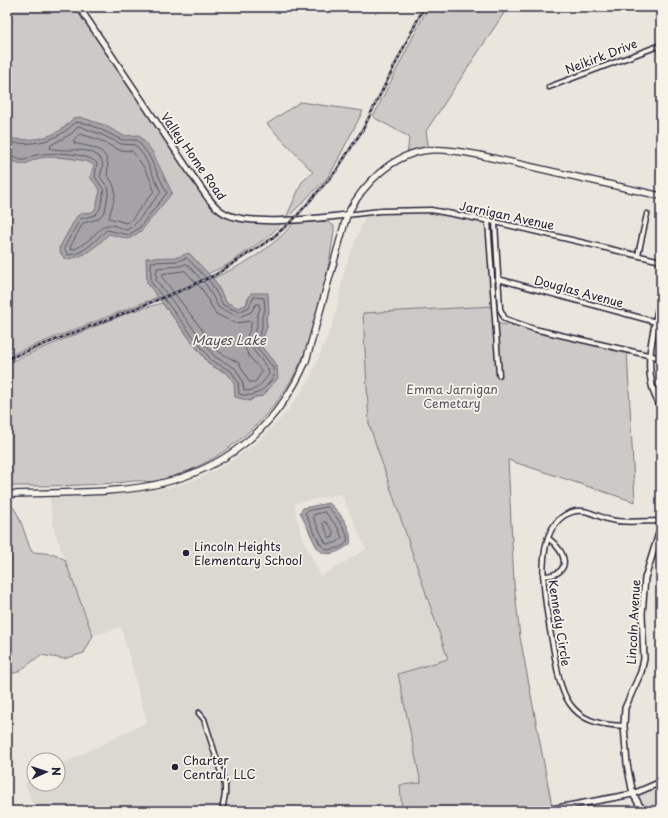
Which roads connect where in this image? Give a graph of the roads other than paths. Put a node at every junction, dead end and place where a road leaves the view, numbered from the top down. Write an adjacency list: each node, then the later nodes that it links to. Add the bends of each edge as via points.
1 (79, 7): 6 (street, Valley Home Road, via 192,175 222,212 236,218 258,220)
2 (661, 45): 3 (street, Neikirk Drive)
3 (549, 87)
4 (661, 196): 6 (main road, via 479,155 429,150 407,157 381,171 356,197)
5 (647, 214): 9 (street)
6 (347, 215): 7 (street, Jarnigan Avenue, via 380,211 430,210); 18 (main road, via 299,379 277,414 238,448 206,468 170,482 125,489)
7 (488, 221): 8 (street, Jarnigan Avenue); 16 (street)
8 (495, 222): 9 (street, Jarnigan Avenue); 11 (street)
9 (638, 255): 10 (street, Jarnigan Avenue)
10 (661, 261)
11 (498, 279): 13 (street, Douglas Avenue); 14 (street, via 500,309 505,319 534,329)
12 (661, 297): 13 (street)
13 (656, 322): 14 (street)
14 (649, 355): 15 (street); 17 (street, via 651,383)
15 (661, 358)
16 (499, 375)
17 (661, 408)
18 (7, 494)
19 (661, 521): 21 (street, Kennedy Circle, via 618,521 604,519 582,510 571,512 562,518)
20 (661, 527): 24 (street, Lincoln Avenue, via 644,586 644,659 625,708)
21 (548, 538): 22 (street, Kennedy Circle); 22 (street, via 556,543 561,553 562,568 554,575)
22 (543, 576): 24 (street, Kennedy Circle, via 552,639 564,695 585,719 605,725)
23 (199, 713): 27 (street, via 204,719 225,785)
24 (624, 726): 26 (street, Lincoln Avenue, via 627,764)
25 (661, 782): 26 (street)
26 (633, 794): 28 (street); 29 (street, Lincoln Avenue)
27 (222, 811)
28 (541, 811)
29 (643, 811)

